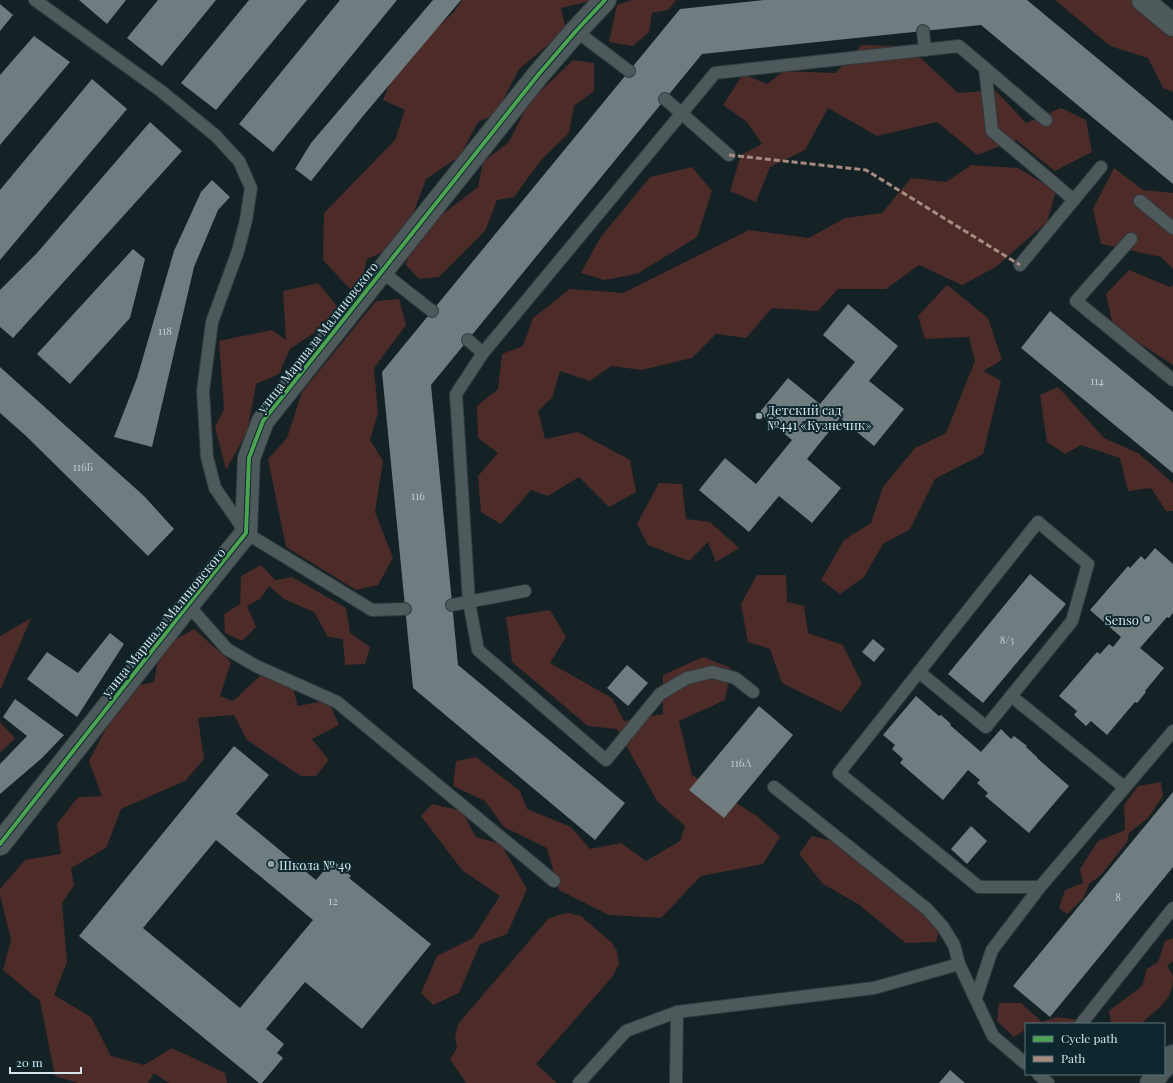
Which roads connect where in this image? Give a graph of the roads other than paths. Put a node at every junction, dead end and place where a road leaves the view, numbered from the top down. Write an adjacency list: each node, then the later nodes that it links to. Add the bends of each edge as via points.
1 (35, 0): 25 (lane, via 161,91 216,136 239,161 251,188 238,251 212,322 203,391 207,457 215,488)
2 (605, 0): 5 (street, улица Маршала Малиновского)
3 (1144, 0): 4 (street)
4 (1173, 25)
5 (576, 31): 9 (lane); 20 (street, улица Маршала Малиновского)
6 (923, 31): 7 (lane)
7 (925, 50): 8 (lane, via 959,46); 11 (lane, via 716,72)
8 (985, 68): 12 (lane); 15 (lane, via 992,131)
9 (629, 70)
10 (665, 99): 11 (lane)
11 (682, 114): 13 (lane); 23 (lane)
12 (1046, 120)
13 (729, 155)
14 (1102, 168): 15 (lane)
15 (1074, 200): 19 (lane)
16 (1140, 201): 17 (lane)
17 (1173, 228)
18 (1131, 238): 24 (lane, via 1076,301)
19 (1020, 265)
20 (381, 271): 21 (lane); 25 (street, улица Маршала Малиновского, via 264,421 249,458)
21 (432, 311)
22 (468, 340): 23 (lane)
23 (483, 353): 27 (lane, via 456,394)
24 (1173, 380)
25 (246, 533): 28 (street, улица Маршала Малиновского); 30 (lane, via 372,610)
26 (525, 591): 27 (lane)
27 (469, 602): 29 (lane); 32 (lane, via 478,650 606,760 660,694 687,678 712,672 735,678)
28 (188, 605): 37 (street, улица Маршала Малиновского); 38 (lane, via 228,649 256,666 337,702)
29 (452, 605)
30 (405, 609)
31 (919, 672): 33 (lane, via 986,726); 33 (lane, via 1038,522 1088,564 1072,622); 39 (lane, via 839,773 979,887)
32 (752, 692)
33 (1011, 696): 36 (lane)
34 (1173, 730): 36 (lane)
35 (774, 786): 41 (lane, via 927,909 954,945)
36 (1124, 787): 39 (lane)
37 (0, 844)
38 (554, 881)
39 (1040, 887): 42 (lane, via 992,950)
40 (1173, 908): 44 (lane)
41 (959, 964): 42 (lane); 43 (lane, via 874,988)
42 (976, 998): 46 (lane, via 993,1036)
43 (677, 1012): 49 (lane, via 626,1031); 50 (lane)
44 (1082, 1023)
45 (1173, 1056): 47 (street)
46 (1025, 1063)
47 (1165, 1066)
48 (1157, 1075): 51 (street)
49 (579, 1083)
50 (676, 1083)
51 (1151, 1083)

